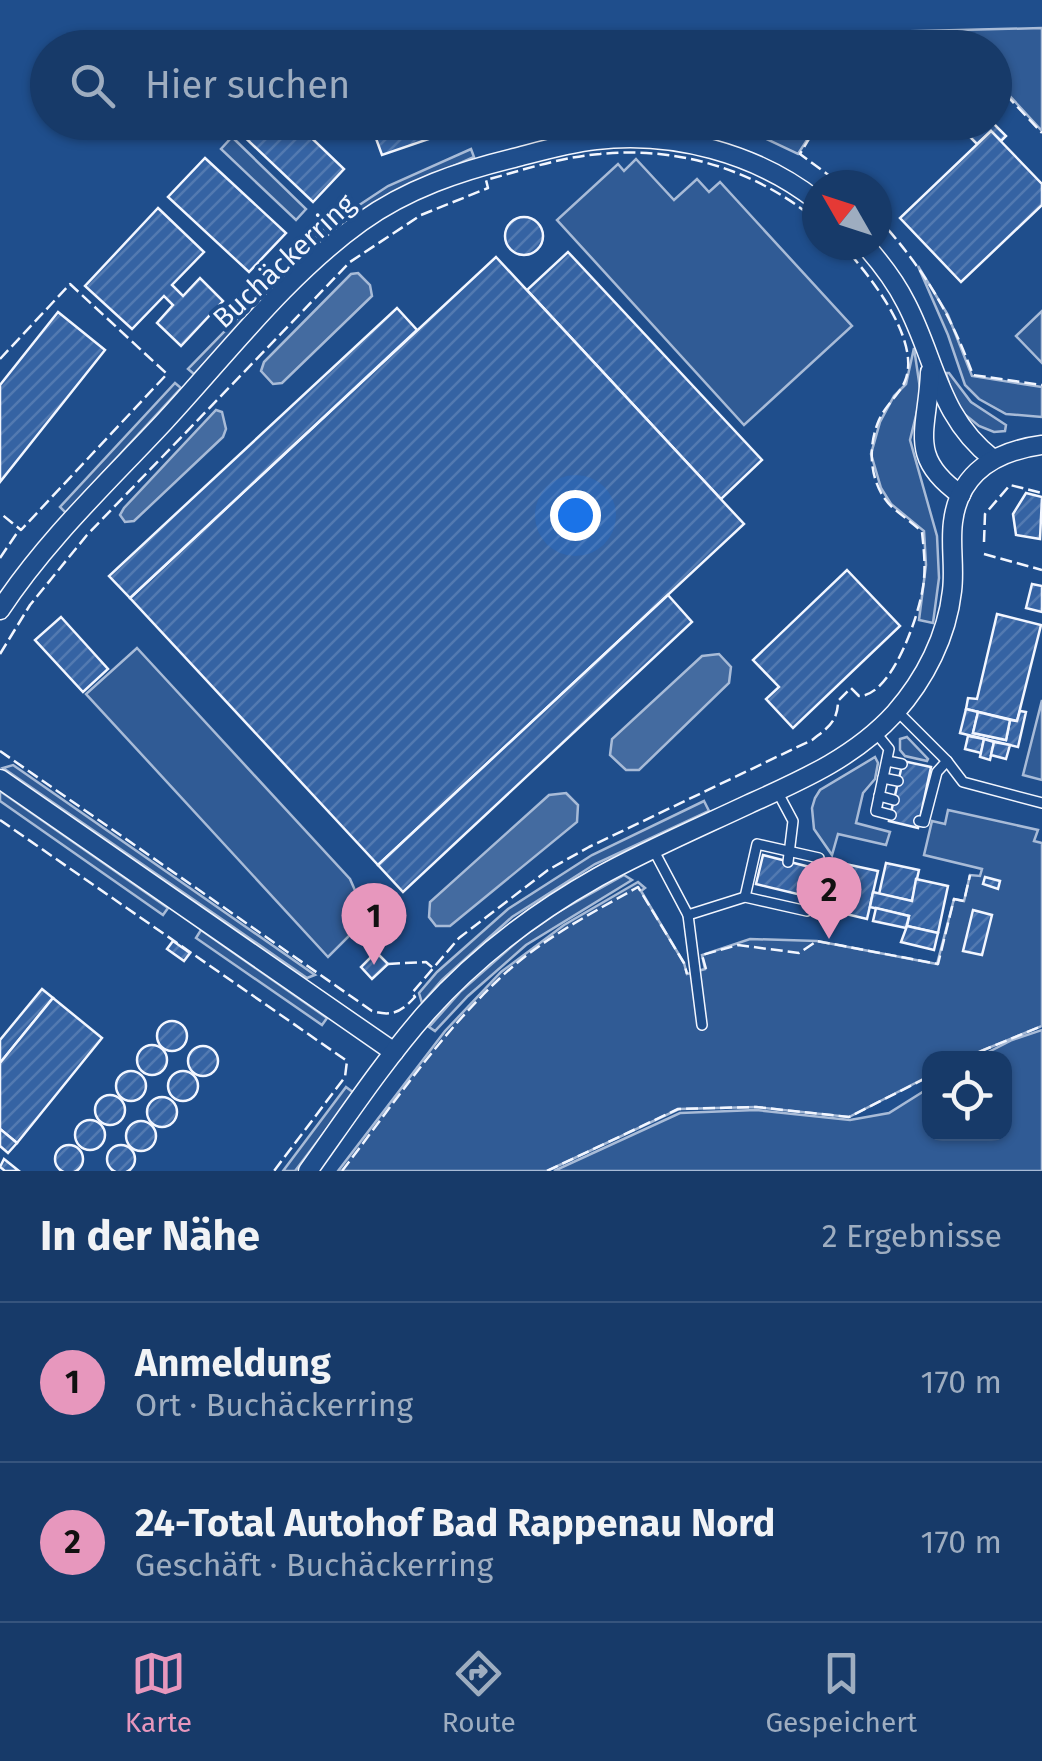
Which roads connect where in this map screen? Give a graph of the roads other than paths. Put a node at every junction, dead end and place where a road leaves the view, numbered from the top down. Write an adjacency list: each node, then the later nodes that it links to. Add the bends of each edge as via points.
1 (613, 140): 9 (street, Buchäckerring, via 472,168 426,185 359,224 258,318 40,555)
2 (672, 140): 3 (street, Buchäckerring, via 718,150)
3 (802, 192)
4 (878, 260): 5 (street, via 907,304)
5 (930, 367): 7 (street, via 950,414); 8 (street, via 924,456)
6 (1042, 445): 7 (street)
7 (992, 460): 8 (street)
8 (961, 494): 10 (street, via 952,524 953,589 943,632)
9 (0, 610)
10 (896, 711): 11 (street); 13 (lane)
11 (876, 733): 12 (lane, via 889,749); 18 (street, via 836,763)
12 (887, 761): 14 (lane); 15 (lane)
13 (947, 761): 21 (lane, via 962,782); 23 (lane, via 934,771 924,822)
14 (902, 764)
15 (883, 778): 17 (lane); 19 (lane)
16 (0, 779): 37 (street)
17 (898, 781)
18 (777, 791): 24 (street); 25 (lane, via 793,820)
19 (879, 796): 20 (lane); 22 (lane, via 876,811)
20 (894, 800)
21 (1042, 803)
22 (891, 814)
23 (919, 821)
24 (653, 849): 35 (lane); 37 (street, via 512,932)
25 (790, 857): 26 (lane, via 819,858); 30 (lane, via 757,844)
26 (816, 868)
27 (766, 886): 32 (lane)
28 (782, 890): 33 (lane)
29 (795, 893): 34 (lane)
30 (746, 897): 32 (lane); 35 (lane)
31 (810, 897): 34 (lane, via 807,911)
32 (763, 901): 33 (lane)
33 (779, 904): 34 (lane)
34 (792, 907)
35 (688, 916): 36 (lane)
36 (702, 1024)
37 (394, 1052): 38 (street)
38 (308, 1171)

